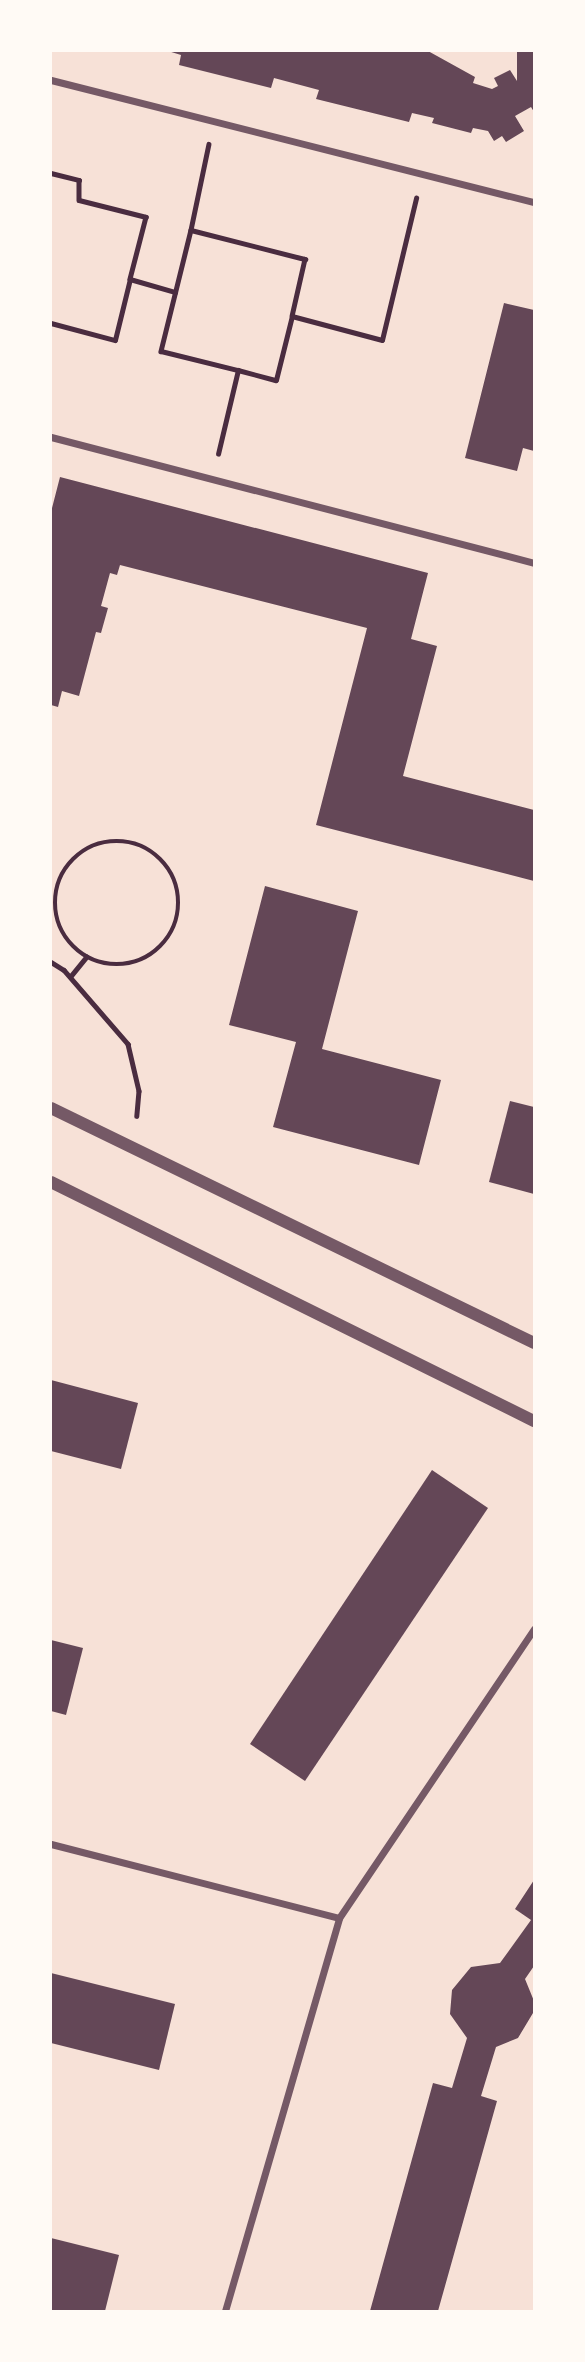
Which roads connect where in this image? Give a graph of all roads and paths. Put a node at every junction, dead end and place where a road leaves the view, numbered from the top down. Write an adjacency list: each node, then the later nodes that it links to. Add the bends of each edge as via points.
1 (51, 80): 5 (street)
2 (210, 141): 6 (path)
3 (51, 173): 7 (path, via 79,180 79,200 146,217)
4 (417, 194): 9 (path, via 382,340)
5 (534, 202)
6 (191, 230): 8 (path); 9 (path, via 305,259)
7 (130, 279): 8 (path); 10 (path, via 114,340)
8 (175, 292): 11 (path, via 161,351)
9 (292, 316): 11 (path, via 276,380)
10 (51, 323)
11 (239, 370): 13 (path)
12 (51, 437): 14 (street)
13 (218, 454)
14 (534, 563)
15 (86, 957): 15 (path, via 127,965 162,947 173,931 179,892 160,857 143,846 102,842 82,851 57,884 54,905 59,926 70,944); 17 (path)
16 (51, 962): 17 (path)
17 (70, 977): 19 (path, via 128,1044 139,1091)
18 (51, 1108): 21 (street)
19 (136, 1116)
20 (51, 1182): 22 (street)
21 (534, 1343)
22 (534, 1421)
23 (534, 1629): 25 (street)
24 (51, 1844): 25 (street)
25 (339, 1918): 26 (street)
26 (225, 2311)

